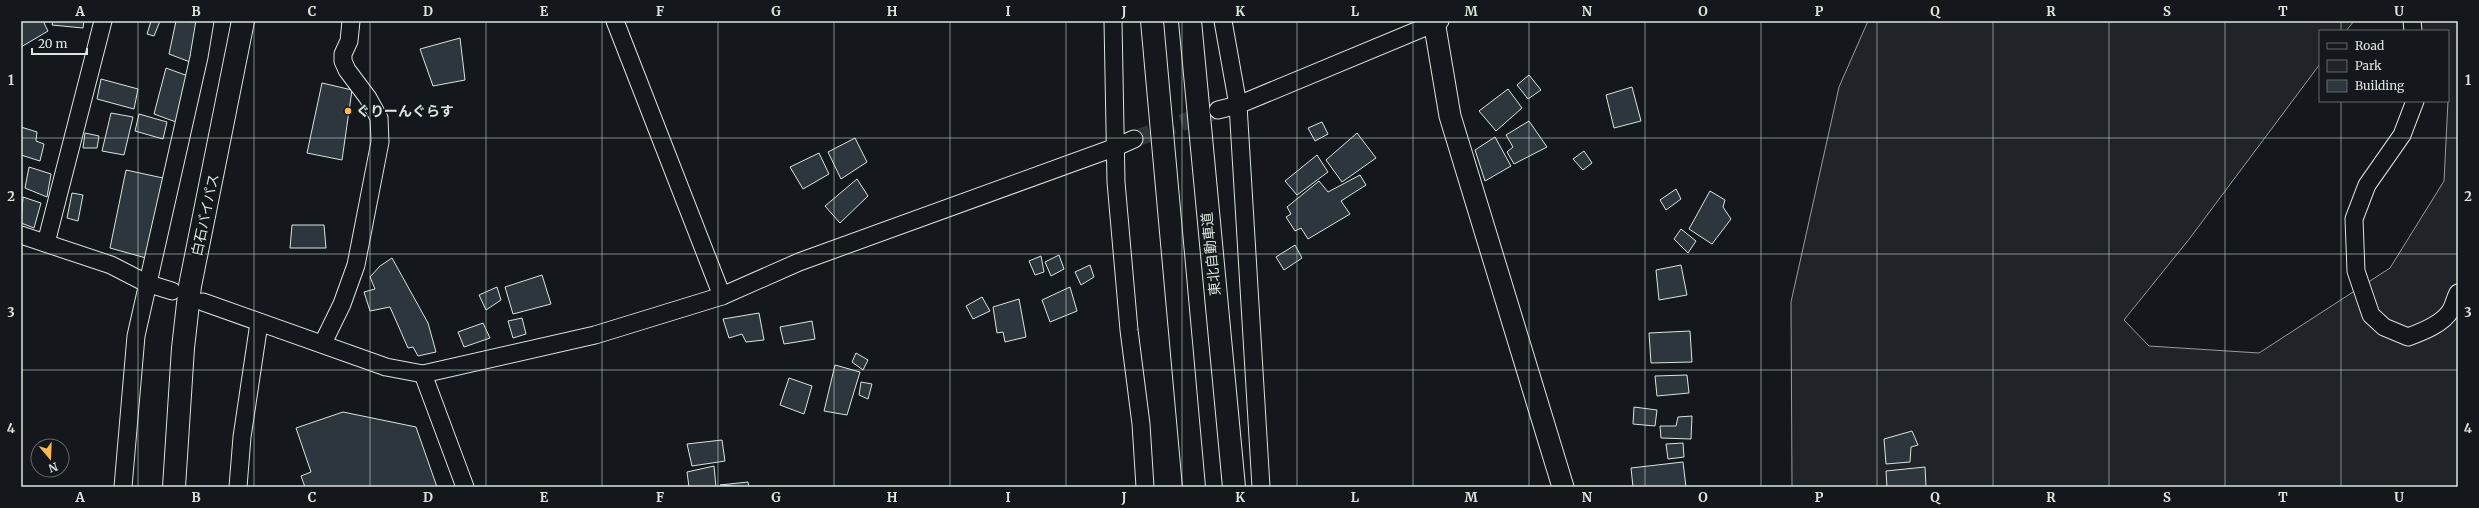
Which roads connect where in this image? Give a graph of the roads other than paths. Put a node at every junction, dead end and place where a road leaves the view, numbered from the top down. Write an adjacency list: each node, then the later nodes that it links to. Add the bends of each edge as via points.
1 (103, 21): 17 (street)
2 (205, 21): 18 (street, via 199,57)
3 (243, 21): 26 (highway, 白石バイパス, via 190,286 183,348)
4 (351, 21): 24 (street, via 343,62 379,118 380,142 356,265 342,304)
5 (615, 21): 21 (street)
6 (1113, 21): 15 (street)
7 (1152, 21): 33 (highway)
8 (1190, 21): 34 (highway, 東北自動車道)
9 (1223, 21): 12 (street)
10 (1436, 22): 12 (street); 36 (street, via 1450,116)
11 (2415, 102): 20 (street, via 2402,135 2367,185 2354,219 2356,271 2371,315 2384,327 2408,337 2421,333 2442,320 2450,312)
12 (1238, 106): 13 (street); 35 (street)
13 (1218, 110)
14 (1134, 138): 15 (street)
15 (1116, 147): 21 (street, via 799,262); 32 (street, via 1116,182 1129,330)
16 (21, 235): 17 (street)
17 (46, 243): 18 (street, via 111,265)
18 (146, 283): 19 (street); 27 (street, via 136,336)
19 (172, 291)
20 (2458, 293)
21 (722, 296): 25 (street, via 596,335)
22 (203, 302): 23 (street)
23 (259, 323): 24 (street); 30 (street, via 242,437)
24 (323, 343): 25 (street, via 386,368)
25 (423, 374): 31 (street)
26 (180, 411): 28 (highway, 白石バイパス); 29 (highway, 白石バイパス)
27 (123, 487)
28 (174, 487)
29 (185, 487)
30 (238, 487)
31 (465, 487)
32 (1146, 487)
33 (1194, 487)
34 (1234, 487)
35 (1261, 487)
36 (1564, 487)

